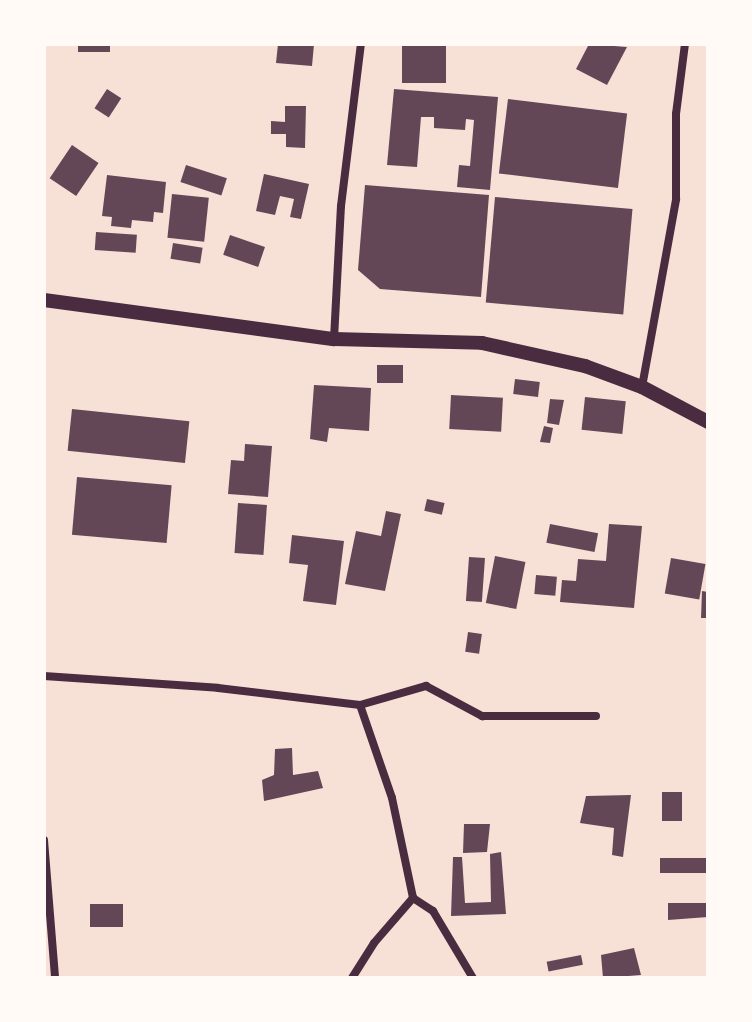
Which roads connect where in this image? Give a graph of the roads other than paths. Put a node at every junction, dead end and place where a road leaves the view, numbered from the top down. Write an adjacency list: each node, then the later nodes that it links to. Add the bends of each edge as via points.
1 (361, 44): 4 (street, via 341,206)
2 (685, 44): 5 (street, via 676,114 676,199)
3 (44, 300): 4 (street)
4 (334, 339): 5 (street, via 482,343 585,366)
5 (642, 387): 6 (street)
6 (708, 422)
7 (44, 676): 8 (street)
8 (360, 705): 9 (street, via 426,686 482,716); 11 (street, via 392,798)
9 (596, 716)
10 (44, 840): 12 (street)
11 (413, 898): 14 (street); 15 (street, via 433,911)
12 (47, 936): 13 (street)
13 (55, 978)
14 (352, 978)
15 (473, 978)

